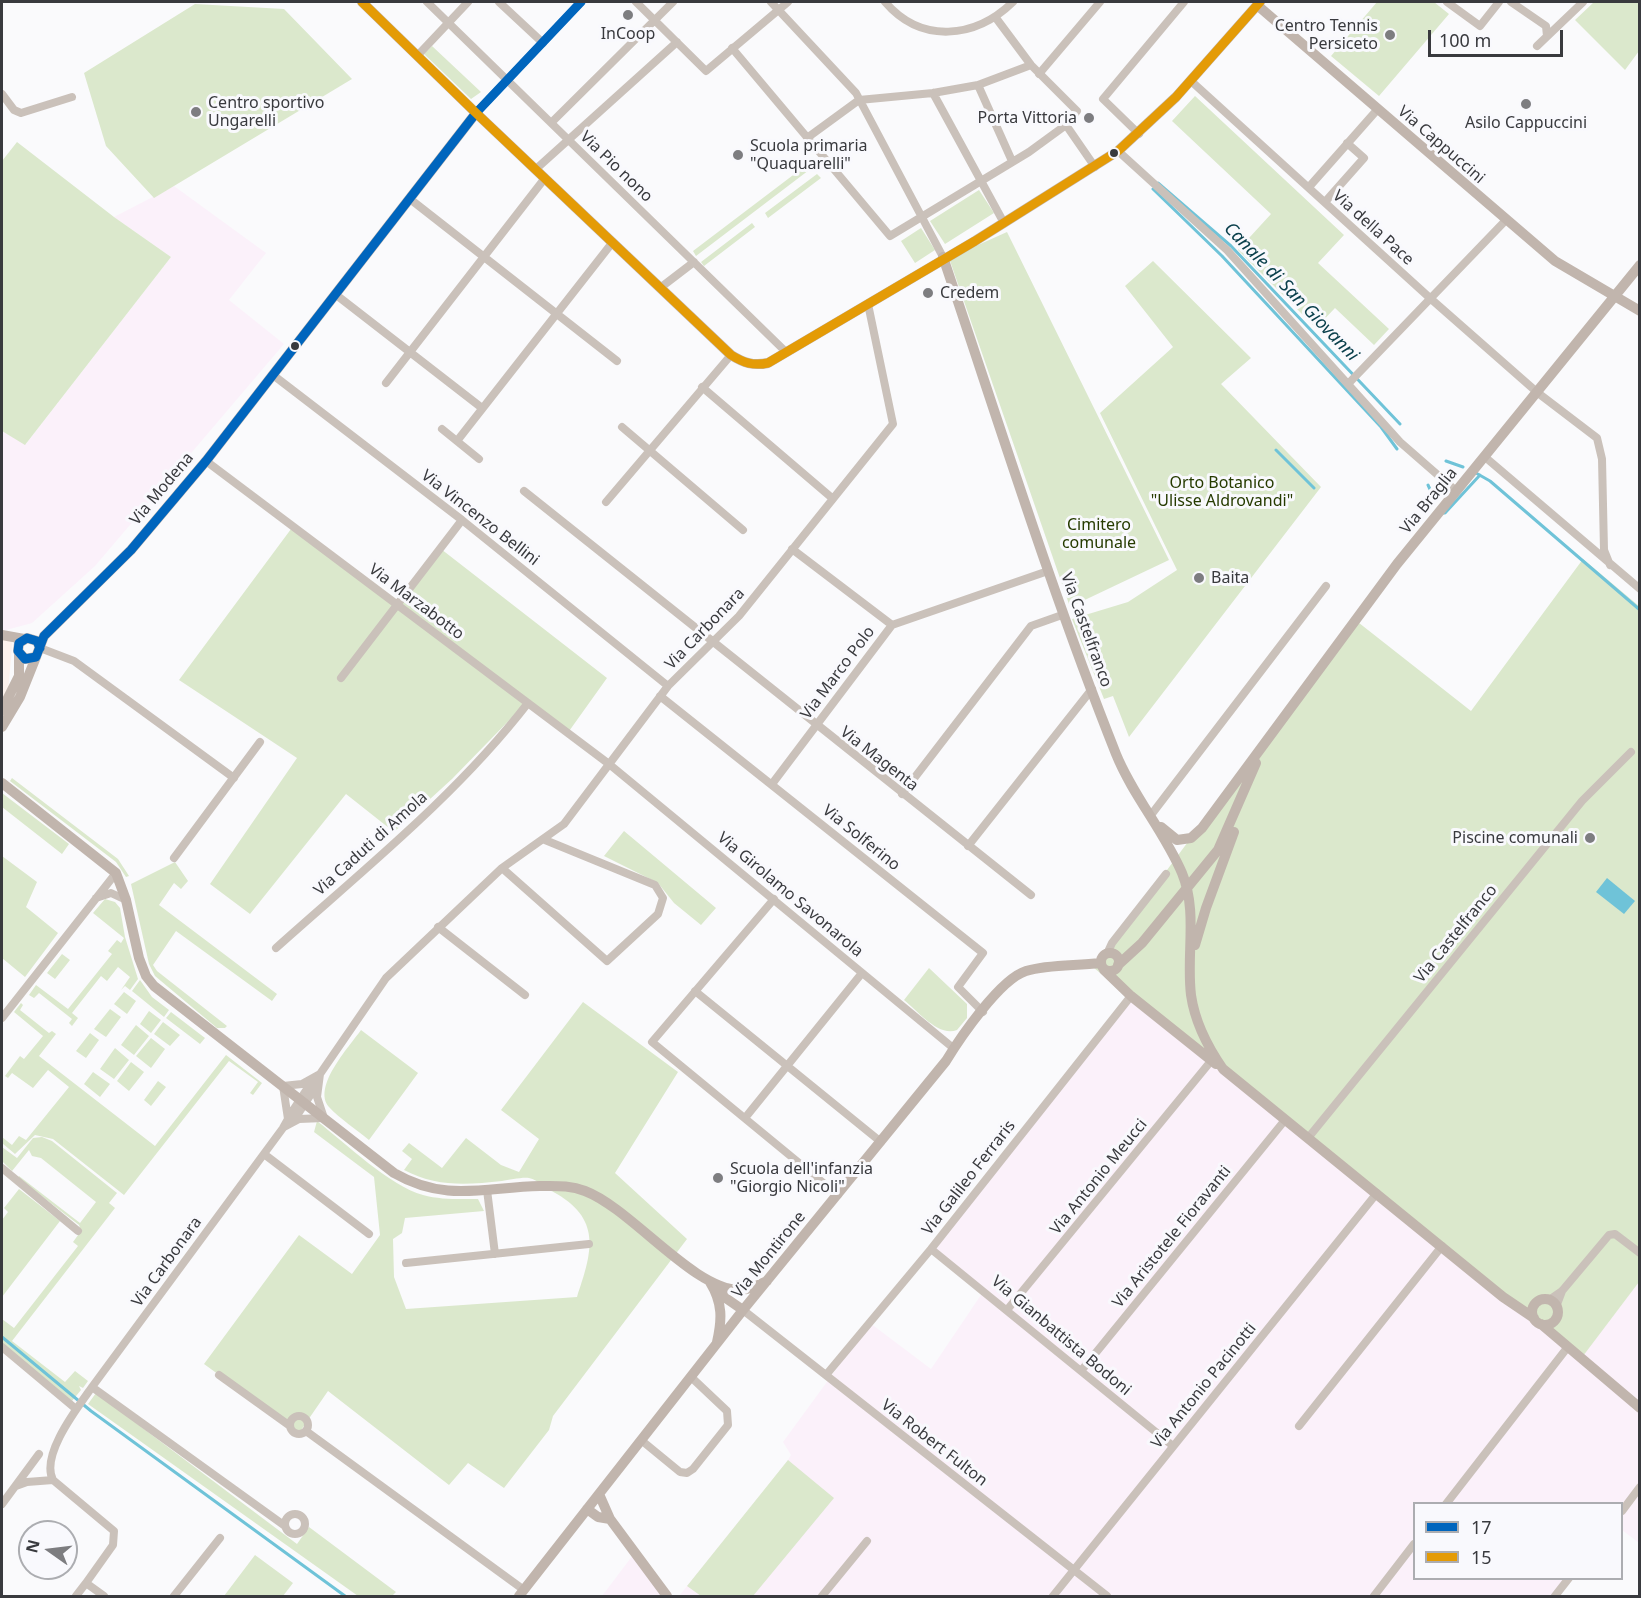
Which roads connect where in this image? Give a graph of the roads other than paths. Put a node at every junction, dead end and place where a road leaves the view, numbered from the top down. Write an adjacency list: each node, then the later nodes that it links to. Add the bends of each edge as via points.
1 (362, 2): 28 (street)
2 (427, 2): 22 (street, Via Pio nono)
3 (468, 2): 22 (street)
4 (499, 2): 24 (street)
5 (581, 2): 24 (street)
6 (636, 2): 21 (street)
7 (673, 2): 21 (street)
8 (771, 2): 19 (street)
9 (788, 2): 19 (street)
10 (885, 2): 20 (street, via 917,28 937,32 977,26)
11 (1013, 2): 20 (street)
12 (1100, 2): 30 (street)
13 (1184, 2): 42 (street, via 1103,99)
14 (1447, 2): 15 (street, via 1480,26)
15 (1499, 2)
16 (1511, 2): 23 (street, via 1546,26)
17 (1583, 2): 23 (street)
18 (1257, 3): 32 (street); 38 (street, Via Cappuccini)
19 (777, 10): 27 (street); 37 (street)
20 (996, 18): 29 (street)
21 (653, 19): 25 (street); 40 (street)
22 (448, 23): 28 (street); 31 (street, Via Pio nono)
23 (1548, 36): 26 (street)
24 (543, 42): 31 (street)
25 (676, 42): 27 (street, via 706,72); 44 (street)
26 (1537, 46)
27 (732, 48): 43 (street)
28 (417, 55): 39 (street)
29 (1031, 65): 30 (street); 33 (street)
30 (1039, 74): 41 (street, via 1077,111)
31 (508, 80): 39 (street); 40 (street, Via Pio nono)
32 (1191, 81): 42 (street); 52 (street, Via della Pace)
33 (978, 85): 34 (street); 47 (street)
34 (933, 93): 37 (street); 51 (street)
35 (2, 94): 36 (street, via 14,110 21,112)
36 (72, 97)
37 (859, 100): 43 (street); 55 (street)
38 (1377, 110): 45 (street); 56 (street, Via Cappuccini)
39 (476, 113): 49 (street); 53 (street, Via Modena)
40 (552, 122): 44 (street, Via Pio nono)
41 (1066, 125): 47 (street); 48 (street)
42 (1139, 134): 46 (street)
43 (807, 138): 55 (street, via 890,236)
44 (569, 139): 49 (street); 61 (street, Via Pio nono)
45 (1347, 143): 52 (street); 54 (street, via 1364,158)
46 (1118, 152): 48 (street); 75 (street, via 1227,250)
47 (1012, 161): 51 (street)
48 (1095, 167): 57 (street)
49 (536, 170): 50 (street)
50 (544, 178): 58 (street); 59 (street)
51 (980, 182): 55 (street); 57 (street)
52 (1309, 187): 54 (street, Via della Pace)
53 (410, 199): 59 (street); 64 (street, Via Modena)
54 (1325, 202): 66 (street, Via della Pace)
55 (922, 219): 60 (street)
56 (1506, 220): 65 (street, Via Cappuccini, via 1555,261); 66 (street)
57 (1004, 223): 60 (street)
58 (612, 243): 63 (street); 69 (street)
59 (485, 257): 69 (street); 70 (street)
60 (943, 257): 67 (street); 97 (street, Via Castelfranco)
61 (694, 262): 63 (street); 71 (street, Via Pio nono)
62 (1640, 266): 65 (street, Via Braglia)
63 (660, 288): 72 (street)
64 (335, 294): 70 (street); 74 (street, Via Modena)
65 (1614, 298): 68 (street, Via Cappuccini); 78 (street, Via Braglia)
66 (1431, 299): 75 (street); 78 (street, Via della Pace)
67 (868, 304): 71 (street); 89 (street, Via Carbonara, via 893,424)
68 (1640, 311)
69 (556, 314): 73 (street); 79 (street)
70 (410, 351): 76 (street); 79 (street)
71 (786, 352): 72 (street, via 756,365)
72 (731, 355): 77 (street)
73 (617, 361)
74 (273, 375): 86 (street, Via Modena); 91 (street, Via Vincenzo Bellini)
75 (1353, 379): 87 (street, via 1400,442)
76 (386, 383)
77 (702, 387): 83 (street); 89 (street)
78 (1538, 393): 84 (street, Via Braglia); 92 (street, Via della Pace, via 1597,438 1602,459)
79 (482, 408): 82 (street)
80 (622, 427): 83 (street)
81 (442, 429): 82 (street)
82 (457, 441): 85 (street)
83 (649, 450): 90 (street); 93 (street)
84 (1485, 457): 87 (street, Via Braglia); 94 (street)
85 (479, 459)
86 (206, 461): 100 (street, Via Marzabotto); 101 (street, Via Modena, via 131,550)
87 (1455, 490): 118 (street, Via Braglia)
88 (524, 491): 106 (street, Via Magenta)
89 (832, 498): 95 (street, Via Carbonara)
90 (606, 502)
91 (462, 520): 100 (street); 111 (street, Via Vincenzo Bellini)
92 (1603, 528): 94 (street, via 1596,543); 96 (street, Via della Pace, via 1604,550)
93 (743, 530)
94 (1583, 542): 96 (street)
95 (792, 549): 103 (street); 106 (street, Via Carbonara, via 739,616)
96 (1610, 565): 99 (street)
97 (1048, 571): 102 (street, Via Castelfranco); 103 (street, Via Marco Polo)
98 (1326, 586): 126 (street)
99 (1640, 589)
100 (396, 604): 109 (street); 114 (street, Via Marzabotto)
101 (72, 608): 105 (street); 108 (street, Via Modena, via 44,636)
102 (1062, 615): 112 (street, Via Castelfranco); 125 (street, via 1031,626)
103 (892, 625): 116 (street, Via Marco Polo)
104 (4, 638): 105 (street); 107 (street); 110 (street, via 15,658)
105 (27, 638): 107 (street, via 19,643); 108 (street, via 37,641)
106 (712, 642): 111 (street, Via Carbonara); 116 (street, Via Magenta)
107 (18, 653): 108 (street, via 29,660); 110 (street)
108 (38, 653): 117 (street, Via Modena, via 20,697); 122 (street, via 74,661)
109 (341, 678)
110 (18, 680): 115 (street)
111 (669, 686): 113 (street, Via Carbonara)
112 (1092, 689): 126 (street, Via Castelfranco, via 1117,756); 128 (street)
113 (660, 696): 121 (street, Via Carbonara); 124 (street, Via Solferino)
114 (528, 703): 121 (street, Via Marzabotto); 139 (street, Via Caduti di Amola, via 407,834)
115 (3, 708)
116 (815, 725): 124 (street, Via Marco Polo); 125 (street, Via Magenta)
117 (2, 727)
118 (1276, 729): 126 (street, Via Braglia, via 1191,838 1177,840); 133 (street, Via Braglia, via 1256,763 1224,839); 143 (street, Via Castelfranco, via 1212,891)
119 (260, 742): 122 (street)
120 (1631, 752): 160 (street, Via Castelfranco, via 1582,801)
121 (609, 764): 127 (street, Via Carbonara, via 580,805); 135 (street, Via Girolamo Savonarola)
122 (234, 778): 129 (street)
123 (2, 783): 131 (street)
124 (772, 784): 147 (street, Via Solferino, via 983,953 958,987)
125 (902, 794): 128 (street, Via Magenta)
126 (1153, 818): 133 (street, Via Castelfranco)
127 (545, 840): 130 (street, Via Carbonara); 130 (street, via 655,885 663,898 658,914 607,962)
128 (968, 846): 134 (street, Via Magenta)
129 (174, 858)
130 (502, 868): 138 (street, Via Carbonara)
131 (113, 870): 136 (street); 137 (street)
132 (1166, 874): 140 (street, via 1112,943)
133 (1187, 890): 140 (street, via 1155,927); 143 (street, Via Castelfranco)
134 (1031, 895)
135 (774, 899): 142 (street, Via Girolamo Savonarola); 144 (street)
136 (126, 900): 137 (street, via 107,893); 154 (street, via 139,958 154,986)
137 (92, 901): 148 (street)
138 (438, 927): 145 (street); 153 (street, Via Carbonara, via 386,978)
139 (276, 948)
140 (1113, 958): 141 (street); 141 (street, Via Montirone, via 1111,972)
141 (1102, 967): 146 (street, Via Castelfranco); 147 (street, Via Montirone, via 1024,972 1012,977)
142 (862, 973): 149 (street, Via Girolamo Savonarola); 151 (street)
143 (1190, 973): 152 (street, Via Castelfranco, via 1191,995 1202,1035)
144 (695, 991): 151 (street); 157 (street, via 652,1042)
145 (525, 994)
146 (1131, 996): 150 (street, Via Castelfranco); 171 (street, Via Galileo Ferraris)
147 (983, 1012): 149 (street, Via Montirone)
148 (2, 1018)
149 (952, 1047): 161 (street, Via Montirone, via 946,1061)
150 (1211, 1061): 152 (street, Via Castelfranco); 181 (street, Via Antonio Meucci)
151 (788, 1066): 157 (street); 161 (street)
152 (1223, 1069): 159 (street, Via Castelfranco)
153 (315, 1082): 154 (street); 155 (street); 156 (street)
154 (283, 1086): 155 (street); 158 (street)
155 (303, 1102): 156 (street); 158 (street)
156 (324, 1118): 158 (street); 164 (street, via 411,1182 444,1192)
157 (745, 1118): 166 (street)
158 (291, 1120): 162 (street, Via Carbonara)
159 (1285, 1120): 160 (street, Via Castelfranco); 187 (street, Via Aristotele Fioravanti)
160 (1308, 1138): 165 (street, Via Castelfranco)
161 (881, 1142): 166 (street, Via Montirone)
162 (264, 1154): 168 (street); 191 (street, Via Carbonara)
163 (2, 1168): 167 (street)
164 (488, 1190): 173 (street); 176 (street, via 565,1186 585,1191)
165 (1377, 1193): 170 (street, Via Castelfranco); 198 (street, Via Antonio Pacinotti)
166 (838, 1195): 175 (street, Via Montirone)
167 (78, 1231)
168 (369, 1234)
169 (589, 1244): 173 (street)
170 (1442, 1246): 177 (street, Via Castelfranco); 195 (street)
171 (931, 1249): 181 (street, Via Gianbattista Bodoni); 189 (street, Via Galileo Ferraris)
172 (1640, 1253): 179 (street, via 1615,1234 1608,1235)
173 (495, 1254): 174 (street)
174 (406, 1263)
175 (767, 1281): 176 (street, via 739,1290); 180 (street, Via Montirone)
176 (715, 1286): 180 (street); 184 (street, via 722,1318)
177 (1503, 1297): 178 (street, Via Castelfranco); 182 (street, Via Castelfranco)
178 (1535, 1304): 179 (street, via 1542,1300); 182 (street, via 1532,1312)
179 (1553, 1304): 183 (street, via 1557,1316)
180 (743, 1310): 184 (street, Via Montirone); 189 (street, Via Robert Fulton)
181 (1007, 1310): 187 (street, Via Gianbattista Bodoni)
182 (1538, 1321): 183 (street); 186 (street, Via Castelfranco)
183 (1553, 1322): 186 (street, Via Castelfranco)
184 (716, 1344): 190 (street, Via Montirone)
185 (2, 1347): 193 (street)
186 (1567, 1348): 192 (street, Via Castelfranco); 204 (street)
187 (1081, 1371): 198 (street, Via Gianbattista Bodoni)
188 (219, 1374): 194 (street)
189 (826, 1375): 213 (street, Via Robert Fulton)
190 (691, 1377): 197 (street, Via Montirone); 197 (street, via 727,1411 728,1417 728,1425 700,1461 687,1473 680,1472)
191 (92, 1387): 193 (street, Via Carbonara); 209 (street)
192 (1640, 1408)
193 (76, 1409): 200 (street, Via Carbonara, via 51,1458 49,1472)
194 (290, 1426): 196 (street, via 297,1434); 196 (street, via 293,1418 301,1416 308,1422)
195 (1299, 1426)
196 (306, 1431): 216 (street)
197 (641, 1440): 203 (street, Via Montirone)
198 (1173, 1446): 213 (street, Via Antonio Pacinotti)
199 (39, 1455): 201 (street)
200 (53, 1480): 201 (street); 215 (street, via 114,1531 113,1545)
201 (16, 1486): 205 (street)
202 (1640, 1487): 207 (street)
203 (599, 1494): 206 (street, Via Montirone); 208 (street)
204 (1447, 1502)
205 (2, 1504)
206 (587, 1509): 208 (street); 216 (street, Via Montirone)
207 (1623, 1509)
208 (610, 1519): 220 (street)
209 (285, 1526)
210 (220, 1538): 219 (street)
211 (867, 1540): 221 (street)
212 (1413, 1545): 224 (street)
213 (1073, 1570): 222 (street, Via Antonio Pacinotti); 223 (street, Via Robert Fulton)
214 (1567, 1580): 225 (street)
215 (86, 1583): 217 (street); 218 (street)
216 (521, 1593)
217 (76, 1596)
218 (104, 1596)
219 (174, 1596)
220 (667, 1596)
221 (822, 1596)
222 (1053, 1596)
223 (1107, 1596)
224 (1374, 1596)
225 (1555, 1596)

